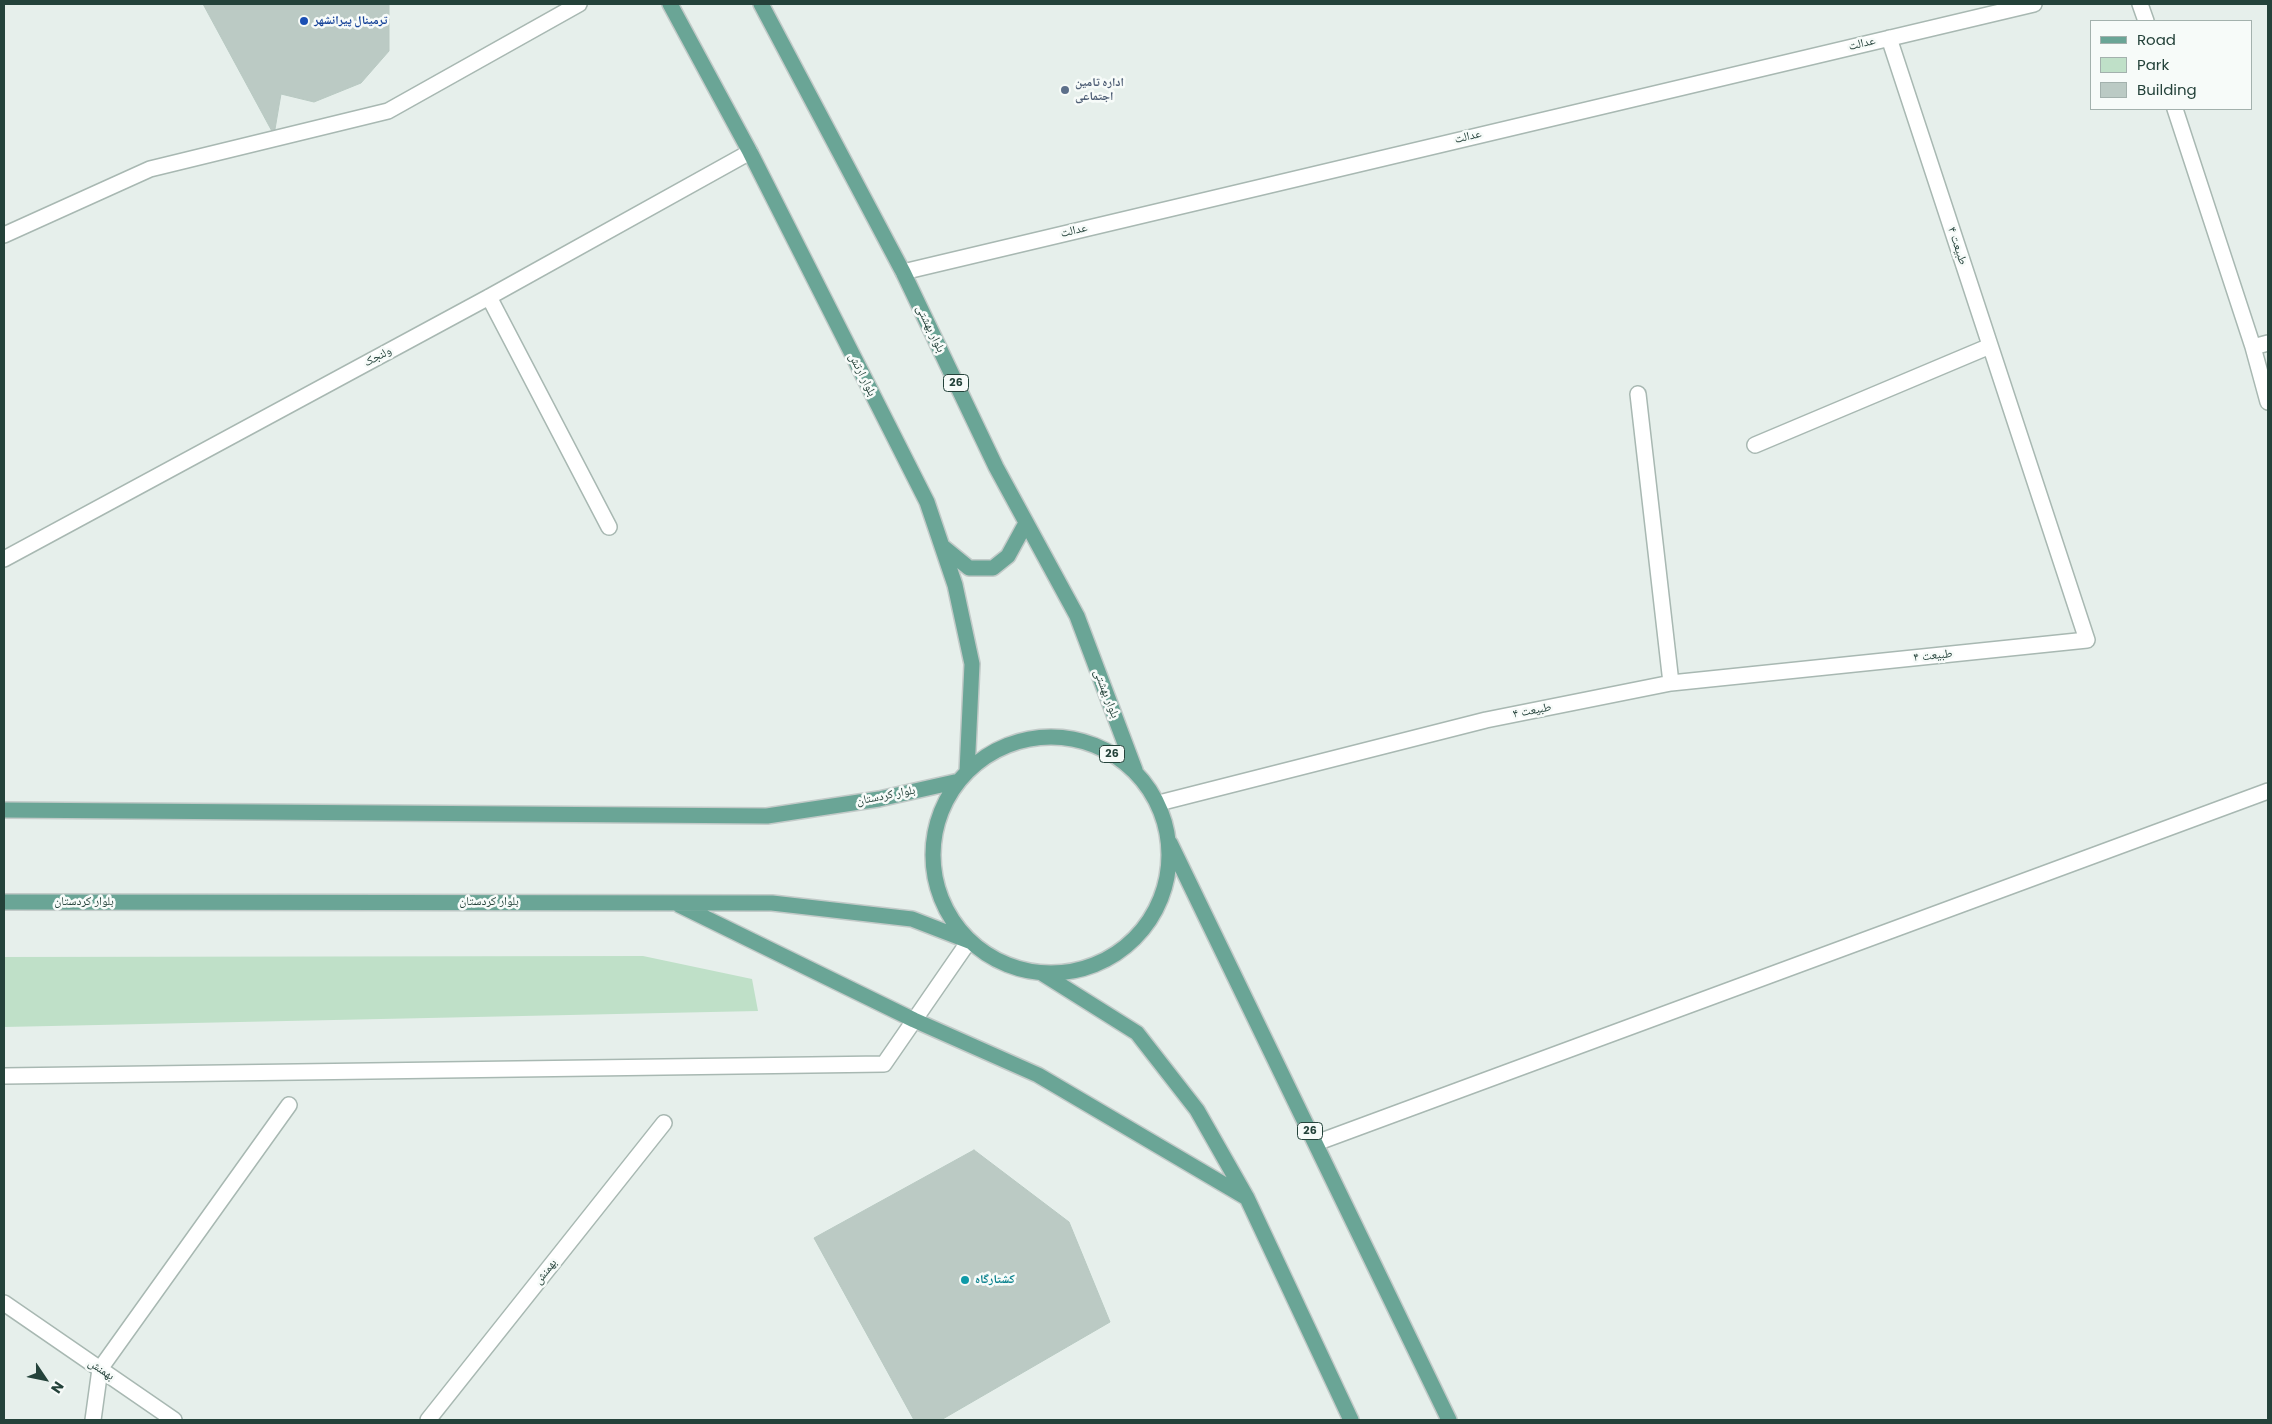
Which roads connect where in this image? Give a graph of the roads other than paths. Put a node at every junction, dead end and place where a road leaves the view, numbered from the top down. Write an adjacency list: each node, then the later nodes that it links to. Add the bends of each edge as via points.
1 (578, 4): 10 (street, via 388,111 150,169)
2 (670, 4): 9 (main road, بلوار ارتش / 26)
3 (761, 4): 11 (main road, بلوار بهشتی / 26)
4 (2034, 4): 7 (street, عدالت)
5 (2140, 4): 6 (street)
6 (2146, 20)
7 (1888, 38): 11 (street, عدالت); 14 (street, طبیعت ۴)
8 (2175, 110): 15 (street)
9 (750, 152): 12 (street, ولنجک); 21 (main road, بلوار ارتش / 26, via 927,502)
10 (4, 235)
11 (903, 272): 19 (main road, بلوار بهشتی / 26)
12 (489, 296): 20 (street); 22 (street, ولنجک)
13 (2268, 343): 15 (street)
14 (1990, 346): 18 (street); 23 (street, طبیعت ۴, via 2087,640)
15 (2253, 347): 17 (street)
16 (1638, 394): 23 (street)
17 (2268, 402)
18 (1755, 445)
19 (1026, 523): 21 (main road, via 1008,556 993,568 969,568); 24 (main road, بلوار بهشتی / 26, via 1077,616)
20 (609, 527)
21 (942, 546): 25 (main road, بلوار ارتش / 26, via 972,664)
22 (4, 559)
23 (1671, 683): 27 (street, طبیعت ۴, via 1486,720)
24 (1135, 770): 25 (main road, 26, via 1105,749 1069,738 1032,738 997,750); 27 (main road, 26)
25 (963, 777): 28 (main road, بلوار کردستان, via 879,799 767,816); 32 (main road, 26, via 941,812 934,846 935,880 947,913)
26 (2268, 790): 38 (street)
27 (1159, 804): 29 (main road, 26)
28 (4, 810)
29 (1170, 843): 33 (main road, 26, via 1167,884 1150,922 1122,952 1084,970); 38 (main road, 26)
30 (4, 902): 31 (main road, بلوار کردستان)
31 (676, 903): 32 (main road, بلوار کردستان, via 772,903 912,919); 34 (main road)
32 (969, 941): 33 (main road, 26, via 991,958); 34 (street)
33 (1043, 974): 39 (main road, 26, via 1137,1033 1197,1110)
34 (914, 1020): 35 (street, via 884,1064); 39 (main road, via 1038,1075)
35 (4, 1076)
36 (289, 1105): 41 (street)
37 (664, 1123): 44 (street, بهمنش)
38 (1316, 1143): 46 (main road, 26)
39 (1247, 1198): 45 (main road, 26)
40 (4, 1303): 41 (street, بهمنش)
41 (100, 1369): 42 (street); 43 (street, بهمنش)
42 (93, 1420)
43 (174, 1420)
44 (428, 1420)
45 (1351, 1420)
46 (1449, 1420)

